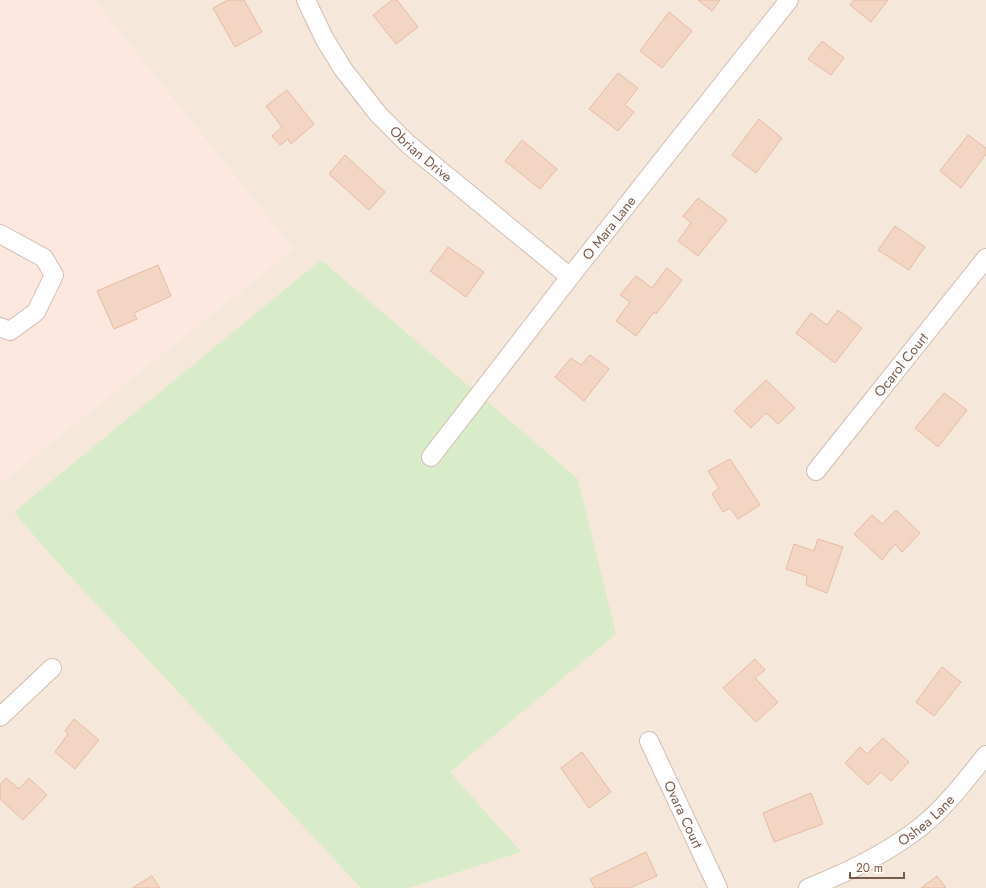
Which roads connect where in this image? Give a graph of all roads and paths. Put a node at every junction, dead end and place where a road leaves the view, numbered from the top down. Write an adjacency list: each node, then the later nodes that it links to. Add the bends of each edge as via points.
1 (306, 0): 5 (street, Obrian Drive, via 324,38 343,69 378,114 408,144)
2 (789, 0): 5 (street, O Mara Lane)
3 (0, 234): 6 (street, via 44,258 54,275 36,312 10,331)
4 (986, 258): 8 (street, Ocarol Court)
5 (570, 277): 7 (street, O Mara Lane)
6 (0, 327)
7 (431, 457)
8 (816, 471)
9 (52, 668): 10 (street)
10 (0, 717)
11 (649, 741): 13 (street, Ovara Court)
12 (986, 755): 14 (street, Oshea Lane, via 947,802 922,826 878,856)
13 (718, 888)
14 (808, 888)

